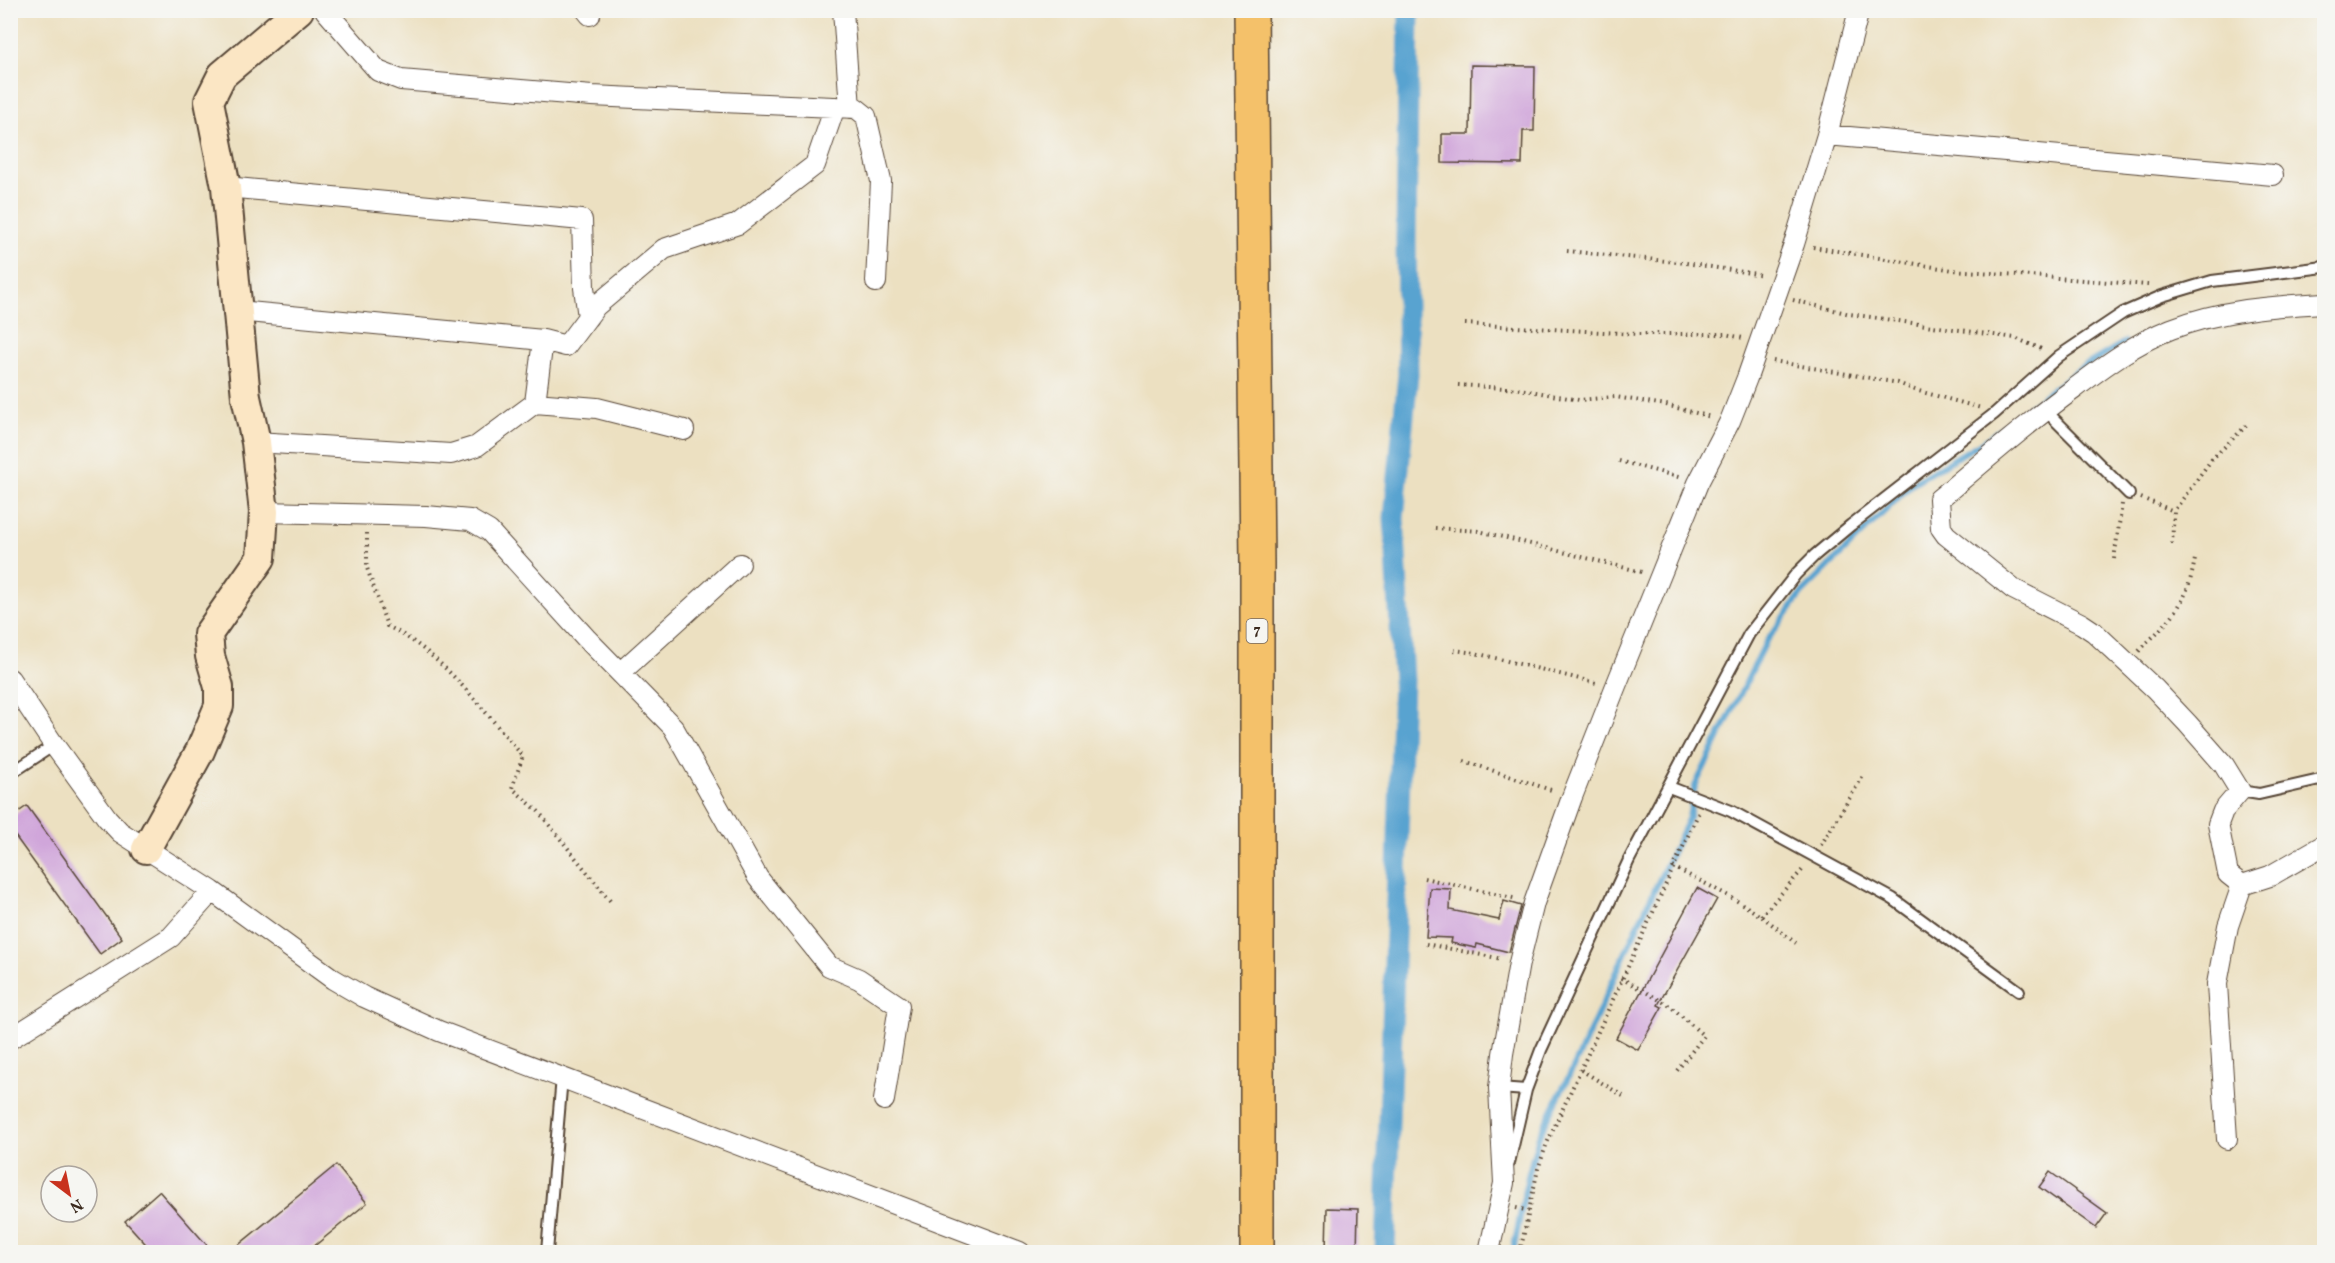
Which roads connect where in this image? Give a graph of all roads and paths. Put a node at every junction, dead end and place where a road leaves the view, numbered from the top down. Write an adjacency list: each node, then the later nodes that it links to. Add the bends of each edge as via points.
1 (299, 10): 9 (street, via 222,75 209,100)
2 (325, 10): 6 (street, via 378,71 401,80 592,96)
3 (843, 10): 6 (street)
4 (1251, 10): 83 (highway, 7, via 1257,563)
5 (1859, 10): 7 (street)
6 (842, 107): 13 (street, via 856,108 866,116 881,181); 18 (street, via 815,165 738,224 664,249)
7 (1827, 135): 8 (street); 10 (street)
8 (2273, 175)
9 (225, 187): 17 (street); 18 (street, via 582,220)
10 (1794, 244): 14 (street); 15 (path, via 1953,270)
11 (1567, 251): 14 (path, via 1686,263)
12 (2325, 267): 15 (lane, via 2236,276)
13 (876, 282)
14 (1778, 287): 21 (street); 22 (path, via 1850,314 2015,338)
15 (2184, 289): 22 (lane, via 2136,305)
16 (2325, 303): 25 (street, via 2254,308 2170,329 2109,362)
17 (238, 311): 20 (street); 30 (street, via 246,397)
18 (588, 317): 20 (street, via 566,346)
19 (1465, 324): 21 (path, via 1637,334 1725,334)
20 (543, 340): 24 (street)
21 (1757, 349): 26 (path, via 1975,404); 27 (street)
22 (2059, 356): 26 (lane)
23 (1458, 385): 27 (path, via 1520,389 1579,400 1615,397)
24 (535, 403): 29 (street, via 597,408); 30 (street, via 477,447 451,454)
25 (2045, 410): 33 (lane); 44 (street, via 1939,499 1941,528 2013,589 2082,624)
26 (1994, 414): 52 (lane, via 1796,574 1749,634)
27 (1730, 421): 32 (street)
28 (2248, 424): 34 (path, via 2212,459)
29 (684, 430)
30 (256, 442): 35 (street)
31 (1619, 461): 32 (path)
32 (1698, 483): 42 (street)
33 (2129, 494): 34 (path); 39 (path, via 2122,503)
34 (2174, 511): 38 (path)
35 (264, 512): 36 (street); 57 (street, via 261,558 208,633 219,706 200,751)
36 (369, 515): 45 (street, via 470,520 489,531); 62 (path, via 367,568 387,626 436,659 523,756 512,788 538,811)
37 (1435, 528): 42 (path, via 1479,531)
38 (2172, 544)
39 (2114, 559)
40 (2194, 559): 44 (path, via 2190,585 2175,613)
41 (740, 564): 45 (street)
42 (1661, 577): 47 (street)
43 (1454, 650): 47 (path)
44 (2127, 663): 53 (street, via 2156,689 2224,765)
45 (621, 672): 76 (street, via 673,728 758,878 829,966 859,979 899,1006)
46 (10, 680): 48 (street)
47 (1615, 688): 54 (street)
48 (54, 745): 50 (lane); 57 (street, via 107,818)
49 (1464, 761): 54 (path)
50 (10, 774)
51 (2325, 779): 53 (lane, via 2259,794)
52 (1669, 787): 55 (lane); 74 (lane, via 1599,922)
53 (2240, 791): 60 (street, via 2223,811 2218,824 2228,874)
54 (1572, 796): 63 (street)
55 (1705, 800): 58 (path); 68 (lane, via 1893,899)
56 (2325, 844): 60 (street, via 2276,873)
57 (146, 849): 61 (street)
58 (1673, 867): 64 (path, via 1742,904); 67 (path)
59 (1424, 878): 63 (path)
60 (2242, 885): 77 (street, via 2228,926 2217,984)
61 (212, 891): 69 (street, via 171,937); 72 (street, via 324,973 364,997 439,1031)
62 (611, 902)
63 (1534, 903): 66 (street)
64 (1796, 943)
65 (1426, 944): 66 (path)
66 (1519, 963): 73 (street)
67 (1621, 978): 70 (path); 71 (path, via 1670,1006 1704,1036)
68 (2019, 992)
69 (10, 1039)
70 (1581, 1070): 75 (path); 80 (path, via 1547,1143)
71 (1675, 1073)
72 (562, 1077): 81 (lane); 82 (street)
73 (1499, 1088): 74 (lane); 78 (street)
74 (1526, 1090): 78 (lane)
75 (1623, 1096)
76 (884, 1100)
77 (2227, 1139)
78 (1504, 1183): 84 (street)
79 (1512, 1207): 80 (path)
80 (1530, 1211): 85 (path)
81 (547, 1252)
82 (1020, 1252)
83 (1257, 1252)
84 (1489, 1252)
85 (1520, 1252)

